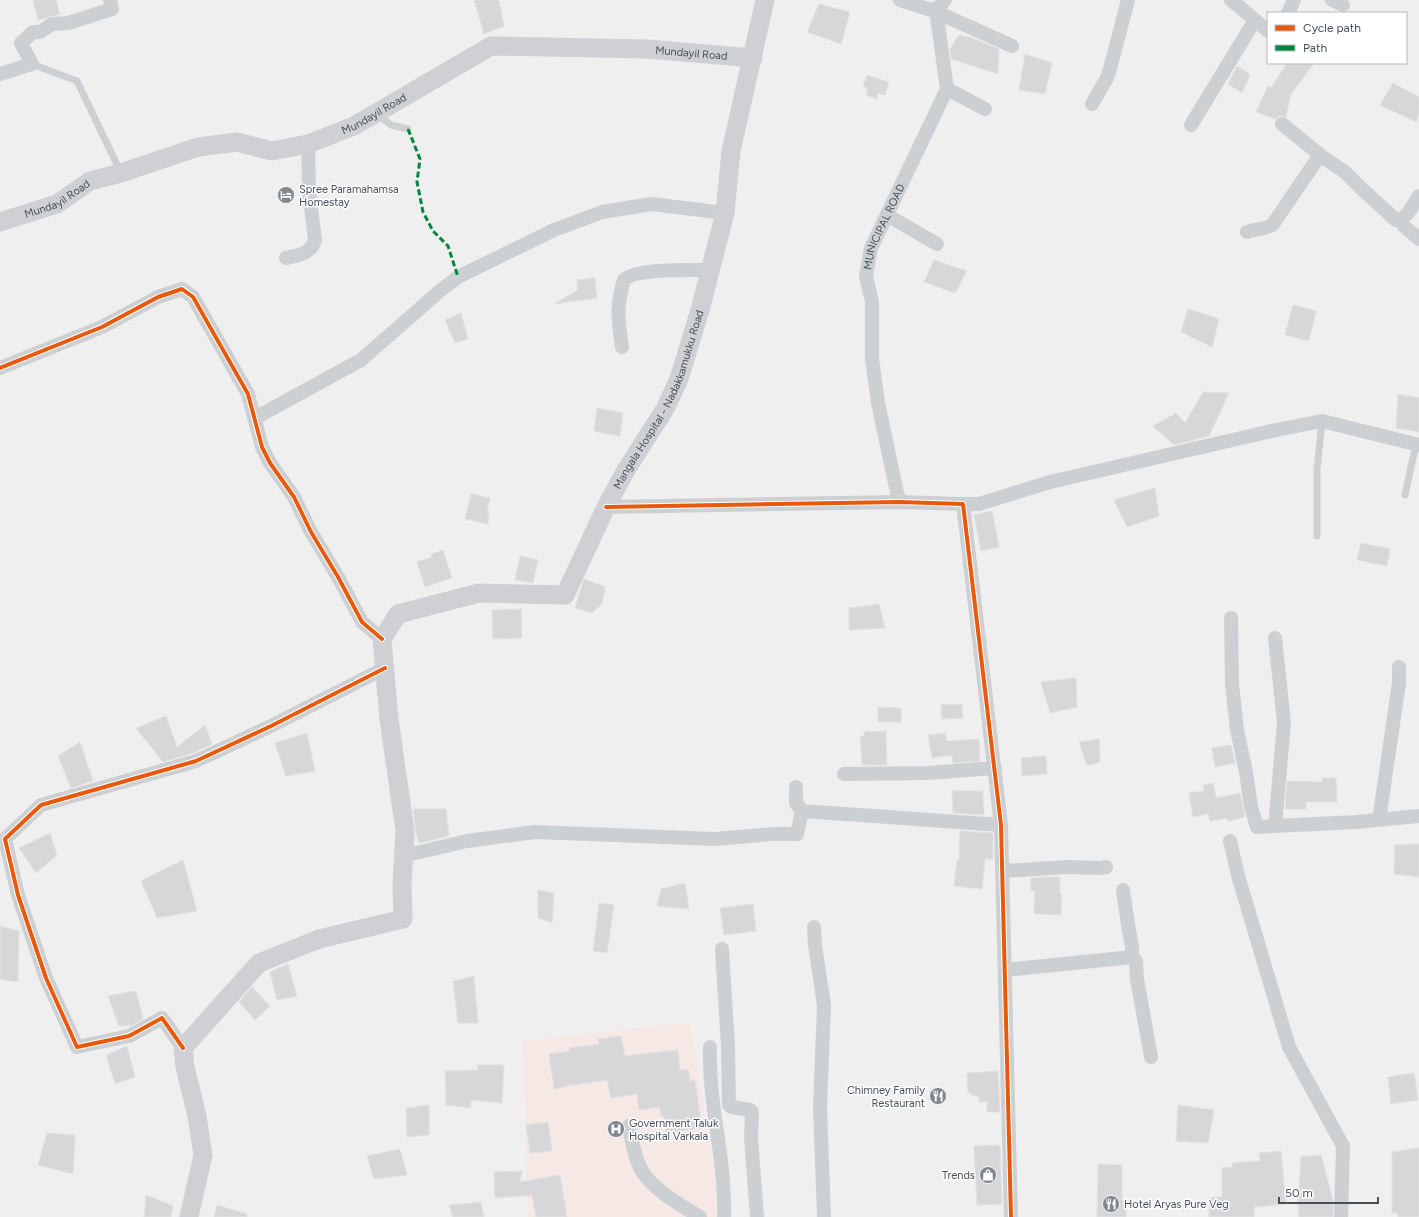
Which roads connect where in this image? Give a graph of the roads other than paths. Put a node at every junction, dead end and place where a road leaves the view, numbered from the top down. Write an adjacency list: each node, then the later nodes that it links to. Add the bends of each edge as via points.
1 (110, 0): 11 (street, via 112,9 68,23 52,24 40,32 33,32 21,43)
2 (765, 0): 10 (main road, Mangala Hospital - Nadakkamukku Road)
3 (900, 0): 6 (street, via 929,10)
4 (1128, 0): 14 (street, via 1107,78)
5 (1231, 0): 7 (street)
6 (940, 5): 9 (street, via 943,15); 13 (street)
7 (1255, 20): 8 (street); 18 (street)
8 (1267, 30)
9 (1012, 46)
10 (753, 58): 16 (main road, Mundayil Road, via 647,49 491,46); 24 (main road, Mangala Hospital - Nadakkamukku Road, via 731,152)
11 (32, 64): 12 (street); 22 (lane, via 77,81)
12 (0, 74)
13 (948, 89): 15 (street); 25 (street, MUNICIPAL ROAD)
14 (1092, 104)
15 (985, 109)
16 (377, 113): 19 (lane, via 391,125); 20 (main road, Mundayil Road, via 354,126)
17 (1282, 124): 21 (street)
18 (1191, 125)
19 (408, 129)
20 (308, 144): 22 (main road, Mundayil Road, via 272,151 237,142 198,147); 31 (street, via 309,191 315,240 303,254)
21 (1320, 155): 26 (street, via 1345,172 1396,220); 28 (street, via 1272,224)
22 (121, 173): 27 (main road, Mundayil Road, via 90,181 56,204)
23 (1419, 196): 26 (street)
24 (725, 213): 32 (main road, Mangala Hospital - Nadakkamukku Road); 35 (street, via 651,204 602,212 554,230 458,277 361,360)
25 (887, 215): 30 (street); 39 (street, MUNICIPAL ROAD, via 871,248 866,276 872,302 872,358 878,403)
26 (1401, 220): 29 (street)
27 (0, 222)
28 (1247, 232)
29 (1419, 239)
30 (938, 244)
31 (286, 258)
32 (710, 270): 33 (street, via 673,270 626,277 618,306); 41 (main road, Mangala Hospital - Nadakkamukku Road, via 673,395 626,470)
33 (622, 347)
34 (0, 368): 35 (street, via 102,327 158,297 182,289 193,297 240,378)
35 (255, 418): 45 (street, via 262,447 270,462 294,497 362,622)
36 (1322, 421): 37 (street); 40 (street, via 1050,482 979,504); 42 (lane, via 1317,470)
37 (1418, 444): 38 (lane)
38 (1404, 495)
39 (899, 502): 40 (street); 41 (street)
40 (963, 504): 48 (street)
41 (606, 508): 45 (main road, Mangala Hospital - Nadakkamukku Road, via 565,596 479,593 398,614)
42 (1318, 536)
43 (1231, 618): 55 (street, via 1232,684 1237,730 1251,807 1256,827)
44 (1275, 638): 55 (street, via 1284,723)
45 (382, 639): 47 (main road)
46 (1399, 667): 53 (street)
47 (385, 668): 56 (street, via 272,726 196,761 41,805); 58 (main road, via 389,719 405,831)
48 (995, 768): 49 (street, via 927,773); 54 (street)
49 (844, 774)
50 (796, 788): 51 (street, via 796,804)
51 (802, 811): 54 (street); 58 (street, via 797,834 715,839 535,832 467,841)
52 (1419, 816): 53 (street)
53 (1379, 820): 55 (street)
54 (1002, 826): 60 (street)
55 (1275, 826)
56 (3, 840): 67 (street, via 18,895 46,978 77,1047 129,1036 162,1018)
57 (1230, 841): 76 (street, via 1289,1048 1343,1146)
58 (404, 856): 67 (main road, via 403,919 319,939 259,963)
59 (1106, 867): 60 (street)
60 (1003, 871): 65 (street)
61 (1123, 890): 64 (street)
62 (814, 927): 74 (street, via 824,1005 820,1108)
63 (722, 949): 73 (street, via 730,1105 752,1112)
64 (1132, 957): 65 (street); 68 (street, via 1136,961)
65 (1005, 970): 75 (street)
66 (710, 1047): 72 (street, via 711,1090 723,1167)
67 (183, 1048): 70 (main road, via 203,1155)
68 (1150, 1057)
69 (628, 1126): 71 (street, via 644,1175 665,1195)
70 (189, 1217)
71 (700, 1217)
72 (724, 1217)
73 (757, 1217)
74 (824, 1217)
75 (1011, 1217)
76 (1341, 1217)

